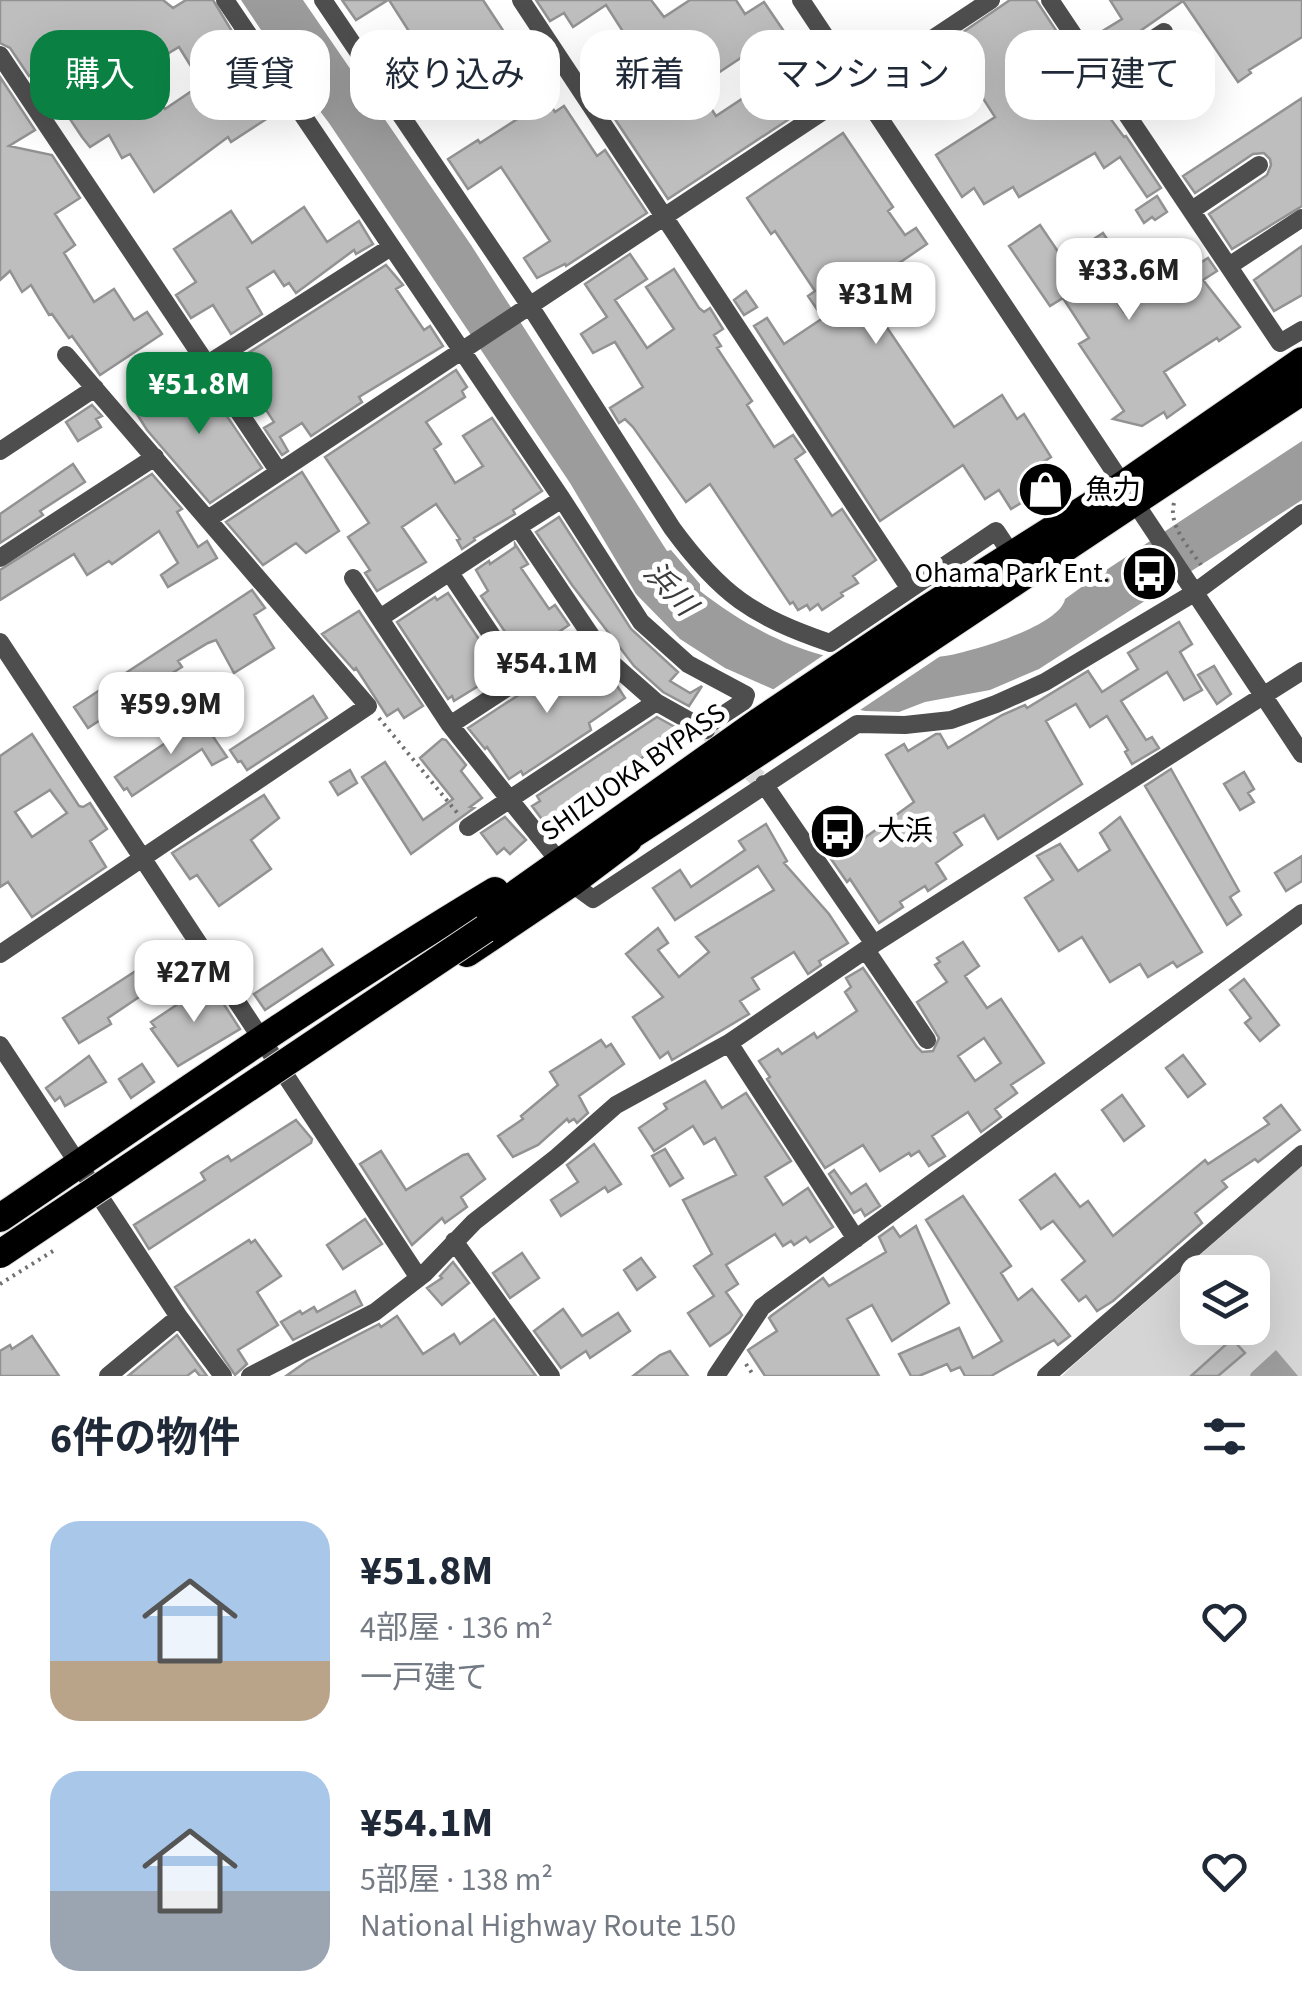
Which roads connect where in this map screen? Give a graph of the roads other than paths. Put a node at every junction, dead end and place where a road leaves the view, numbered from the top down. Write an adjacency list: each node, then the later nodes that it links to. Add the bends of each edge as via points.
1 (225, 0): 18 (street)
2 (323, 0): 20 (street)
3 (521, 0): 16 (street)
4 (800, 0): 7 (street)
5 (991, 0): 8 (street)
6 (1050, 0): 9 (street)
7 (820, 30)
8 (945, 30)
9 (1070, 30)
10 (0, 55): 25 (street)
11 (808, 120): 16 (street)
12 (880, 120): 31 (street)
13 (1131, 120): 15 (street)
14 (1259, 165): 15 (street)
15 (1192, 210): 19 (street)
16 (664, 216): 20 (street); 40 (street)
17 (1302, 218): 19 (street)
18 (390, 247): 22 (street); 25 (street)
19 (1229, 266): 21 (street, via 1280,343)
20 (527, 308): 22 (street); 40 (street, via 696,562 744,606 830,643)
21 (1302, 330)
22 (465, 348): 30 (street); 32 (street)
23 (66, 355): 26 (street)
24 (1302, 360): 31 (highway, SHIZUOKA BYPASS)
25 (206, 365): 30 (street)
26 (95, 388): 28 (street); 29 (street)
27 (1302, 391): 31 (highway, SHIZUOKA BYPASS)
28 (0, 451)
29 (155, 456): 34 (street); 37 (street)
30 (279, 472): 34 (street)
31 (1128, 493): 36 (highway, SHIZUOKA BYPASS); 41 (street); 53 (highway, SHIZUOKA BYPASS, via 814,718)
32 (562, 498): 35 (street); 48 (street, via 641,622 688,664 746,695 704,729)
33 (1302, 512): 41 (street)
34 (208, 519): 56 (street, via 368,706)
35 (518, 527): 38 (street); 43 (street)
36 (1012, 556): 40 (street, via 996,531); 53 (highway, SHIZUOKA BYPASS, via 779,708)
37 (0, 558)
38 (450, 573): 42 (street); 46 (street)
39 (354, 578): 42 (street)
40 (910, 589)
41 (1192, 591): 47 (street); 51 (street, via 1045,682 950,720 857,724)
42 (380, 618): 49 (street)
43 (589, 634): 46 (street); 48 (street)
44 (0, 642): 56 (street)
45 (1302, 670): 47 (street)
46 (521, 679): 49 (street)
47 (1264, 696): 50 (street); 60 (street)
48 (656, 702): 52 (street)
49 (450, 726): 52 (street)
50 (1302, 754)
51 (764, 784): 57 (street, via 593,899); 60 (street)
52 (510, 799): 54 (street); 55 (street)
53 (652, 810): 55 (highway); 57 (highway); 59 (highway, SHIZUOKA BYPASS)
54 (468, 826)
55 (554, 855): 62 (highway)
56 (143, 857): 61 (street); 62 (street)
57 (571, 884): 66 (highway)
58 (1302, 912): 72 (street)
59 (482, 924): 71 (highway, SHIZUOKA BYPASS); 74 (highway, SHIZUOKA BYPASS, bridge)
60 (870, 947): 63 (street); 64 (street)
61 (0, 954)
62 (262, 1037): 66 (street); 68 (highway)
63 (927, 1040)
64 (729, 1043): 72 (street); 73 (street, via 616,1104)
65 (0, 1045): 68 (street)
66 (286, 1073): 69 (highway); 76 (street)
67 (1302, 1154): 83 (street)
68 (79, 1164): 69 (street); 70 (highway)
69 (101, 1197): 75 (highway); 77 (street)
70 (0, 1218)
71 (0, 1234)
72 (856, 1239): 82 (street, via 762,1307)
73 (454, 1241): 76 (street); 81 (street)
74 (0, 1254)
75 (0, 1265)
76 (419, 1278): 80 (street, via 374,1312)
77 (179, 1318): 78 (street); 79 (street)
78 (108, 1376)
79 (223, 1376)
80 (250, 1376)
81 (550, 1376)
82 (716, 1376)
83 (1046, 1376)

